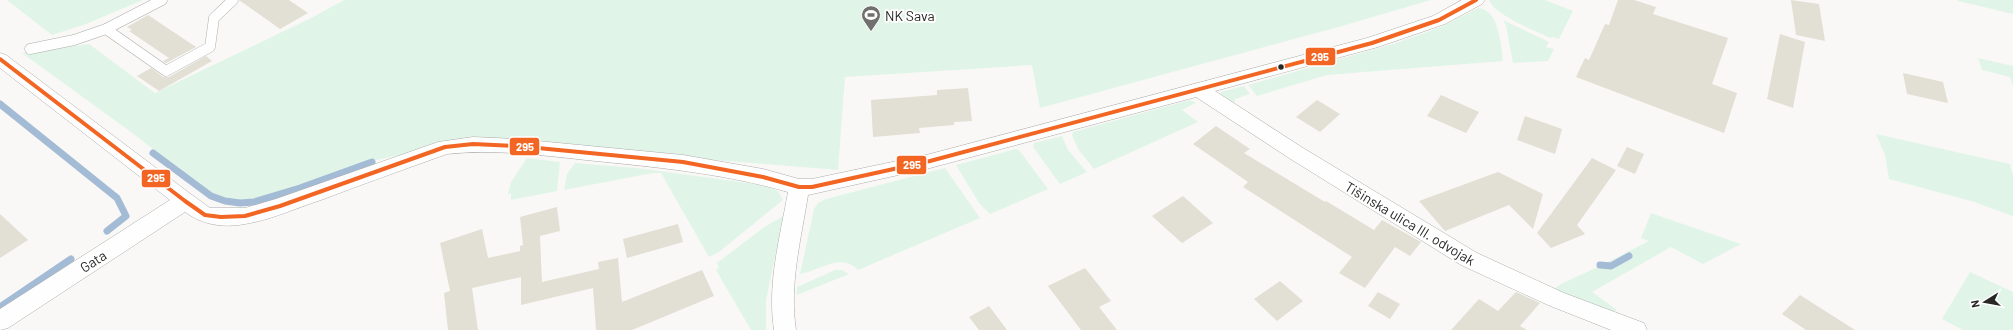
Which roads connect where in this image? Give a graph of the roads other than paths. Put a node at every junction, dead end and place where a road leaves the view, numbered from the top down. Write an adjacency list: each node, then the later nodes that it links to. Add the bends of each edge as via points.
1 (162, 0): 4 (lane)
2 (233, 0): 4 (lane, via 214,18 210,47 166,71)
3 (1476, 0): 7 (street, via 1439,20 1372,43)
4 (106, 29): 5 (lane, via 74,40)
5 (30, 49)
6 (0, 59): 9 (street)
7 (1198, 89): 8 (street, via 930,161 824,186); 12 (street, Tišinska ulica III. odvojak, via 1315,165 1469,259)
8 (799, 187): 9 (street, via 763,177 683,162 473,144 445,147 280,206 244,216 205,215); 11 (street, via 782,287 781,312)
9 (185, 201): 10 (street, Gata)
10 (0, 321)
11 (785, 330)
12 (1636, 330)

